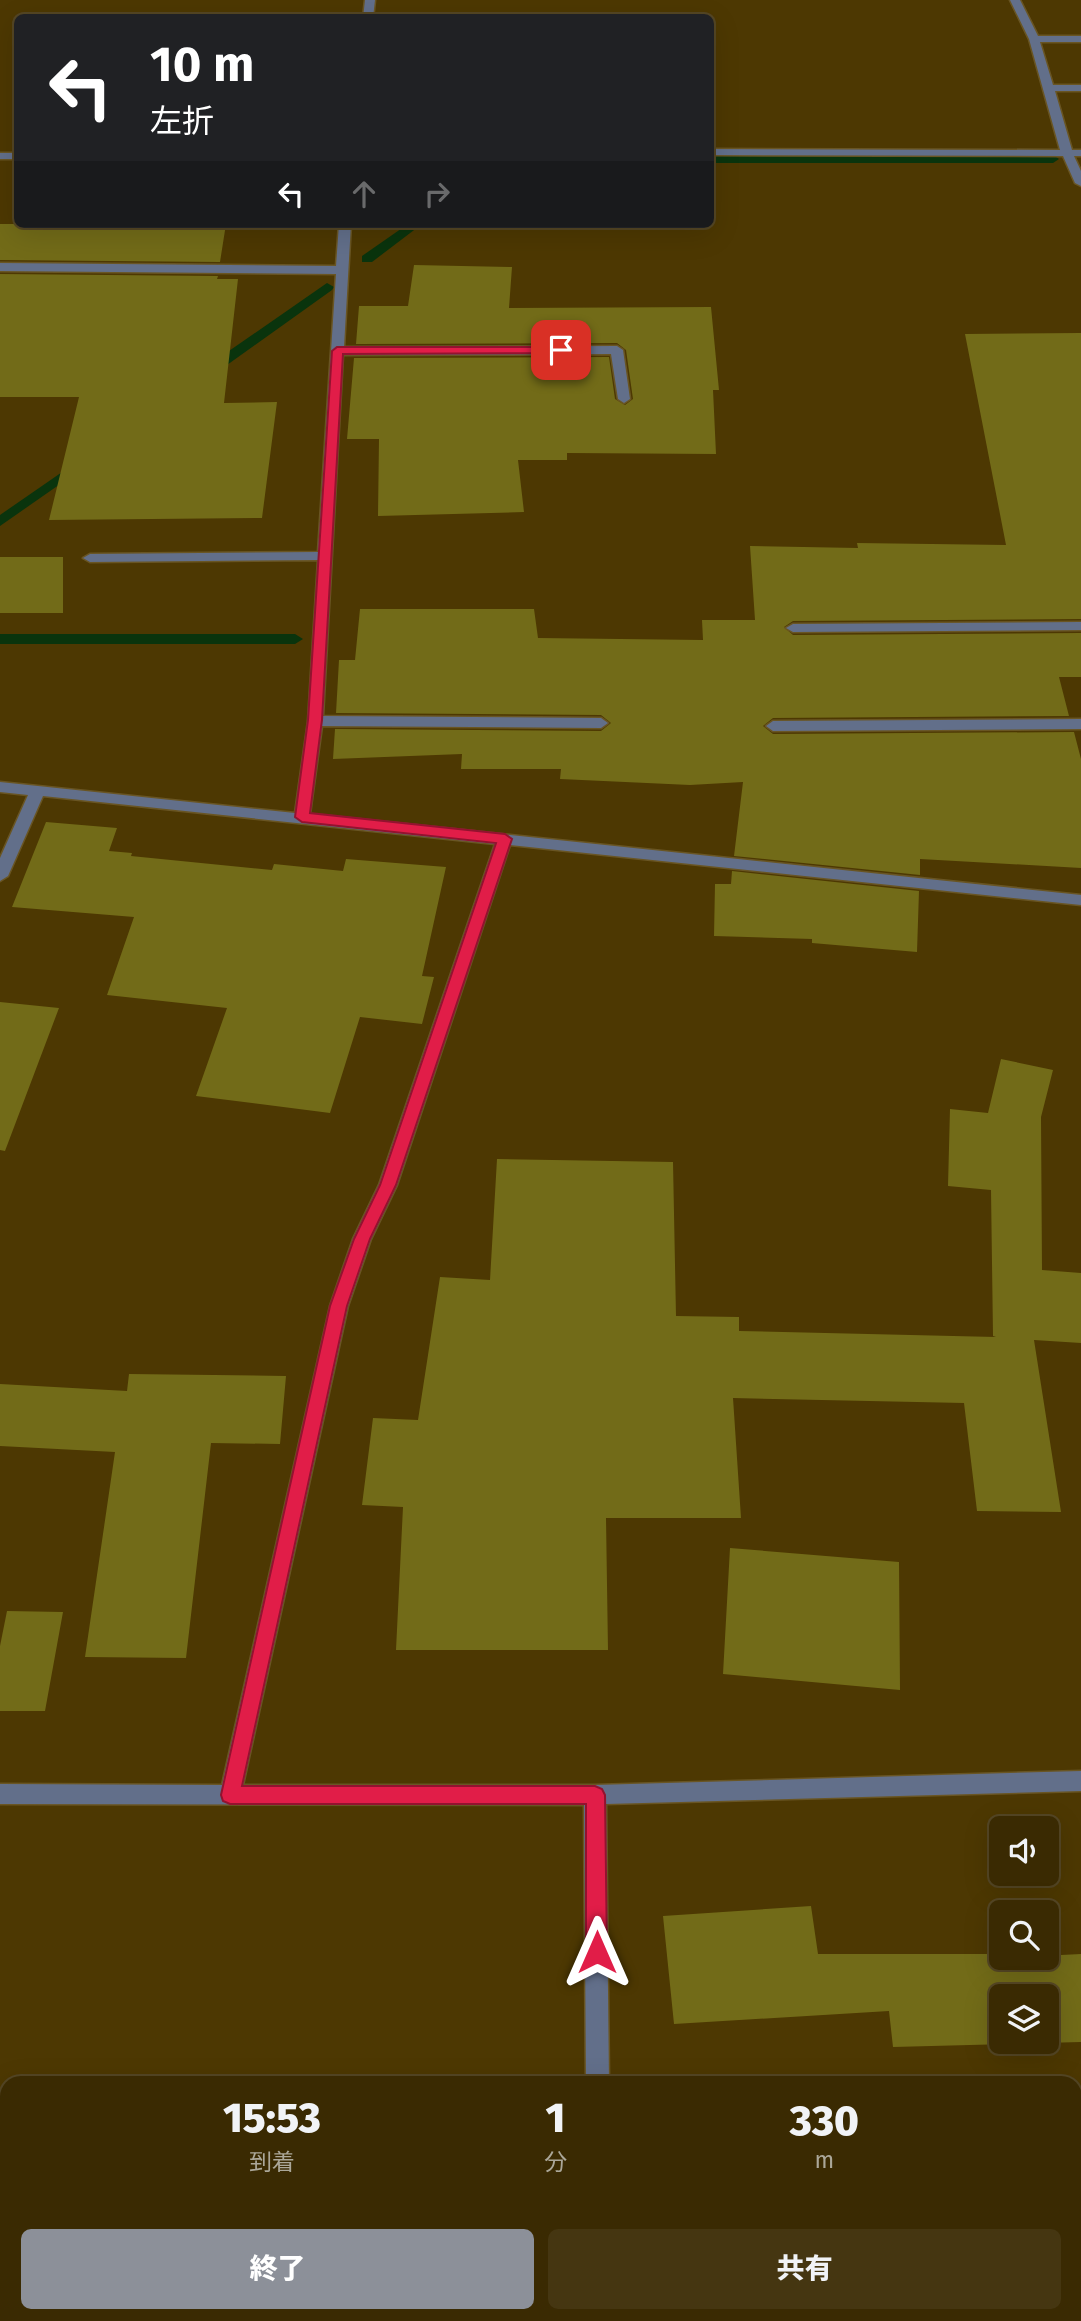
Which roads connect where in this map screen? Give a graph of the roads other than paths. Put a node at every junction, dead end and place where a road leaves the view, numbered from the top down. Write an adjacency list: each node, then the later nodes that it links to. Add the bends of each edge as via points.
1 (1015, 0): 2 (street)
2 (1034, 38): 3 (street); 4 (street)
3 (1081, 38)
4 (1048, 88): 5 (street); 7 (street)
5 (1081, 88)
6 (714, 152): 7 (street)
7 (1067, 153): 8 (street); 9 (street)
8 (1081, 153)
9 (1081, 183)
10 (345, 228): 12 (street)
11 (0, 267): 12 (street)
12 (342, 270): 13 (street)
13 (337, 351): 14 (street, via 617,350); 15 (street)
14 (624, 399)
15 (325, 556): 16 (street); 19 (street)
16 (90, 558)
17 (1081, 626): 18 (street)
18 (793, 628)
19 (315, 720): 20 (street); 25 (street)
20 (601, 723)
21 (1081, 724): 22 (street)
22 (773, 726)
23 (0, 787): 24 (street)
24 (37, 790): 25 (street); 27 (street)
25 (302, 817): 26 (street)
26 (505, 839): 28 (street); 31 (street, via 388,1185 362,1239 339,1306)
27 (0, 876)
28 (1081, 900)
29 (1081, 1781): 32 (street)
30 (0, 1794): 31 (street)
31 (230, 1795): 32 (street)
32 (595, 1795): 33 (street)
33 (598, 2076)

